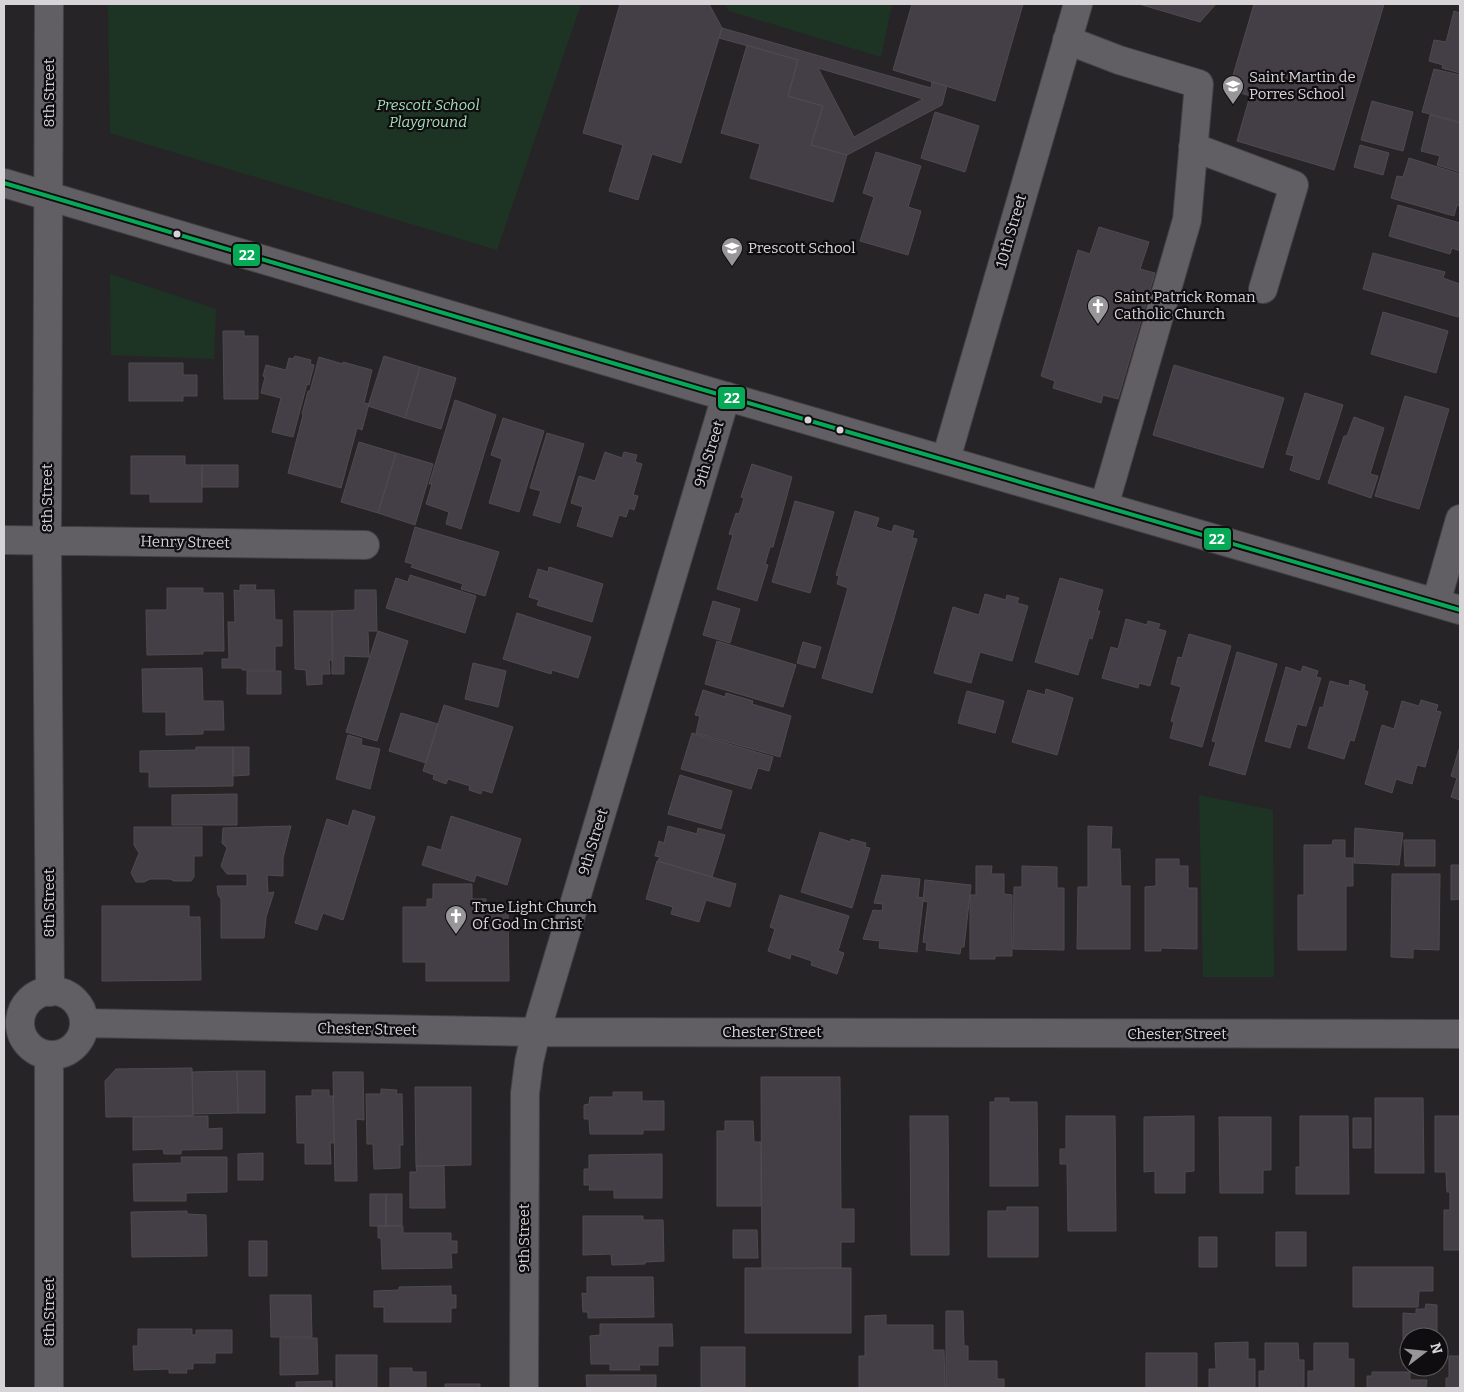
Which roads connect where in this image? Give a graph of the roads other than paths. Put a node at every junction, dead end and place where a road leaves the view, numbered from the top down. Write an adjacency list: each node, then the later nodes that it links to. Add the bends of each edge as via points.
1 (49, 4): 6 (street, 8th Street)
2 (1078, 4): 3 (street, 10th Street)
3 (1067, 40): 4 (street, via 1199,84); 9 (street, 10th Street)
4 (1193, 147): 7 (street, via 1294,185); 10 (street, via 1186,220)
5 (4, 183): 6 (street)
6 (49, 196): 8 (street); 13 (street, 8th Street)
7 (1263, 289)
8 (726, 396): 9 (street); 19 (street, 9th Street)
9 (946, 459): 10 (street)
10 (1104, 506): 15 (street)
11 (1460, 519): 15 (street)
12 (4, 540): 13 (street, Henry Street)
13 (47, 540): 14 (street, Henry Street); 16 (street, 8th Street)
14 (365, 545)
15 (1448, 607)
16 (50, 992): 17 (street, via 33,998); 18 (street, via 70,996 77,1003)
17 (12, 1020): 21 (street, via 32,1047)
18 (84, 1023): 19 (street, Chester Street); 21 (street, via 78,1043 70,1050)
19 (536, 1032): 20 (street, Chester Street); 23 (street, 9th Street, via 525,1093)
20 (1460, 1034)
21 (49, 1055): 22 (street, 8th Street)
22 (49, 1388)
23 (524, 1388)

